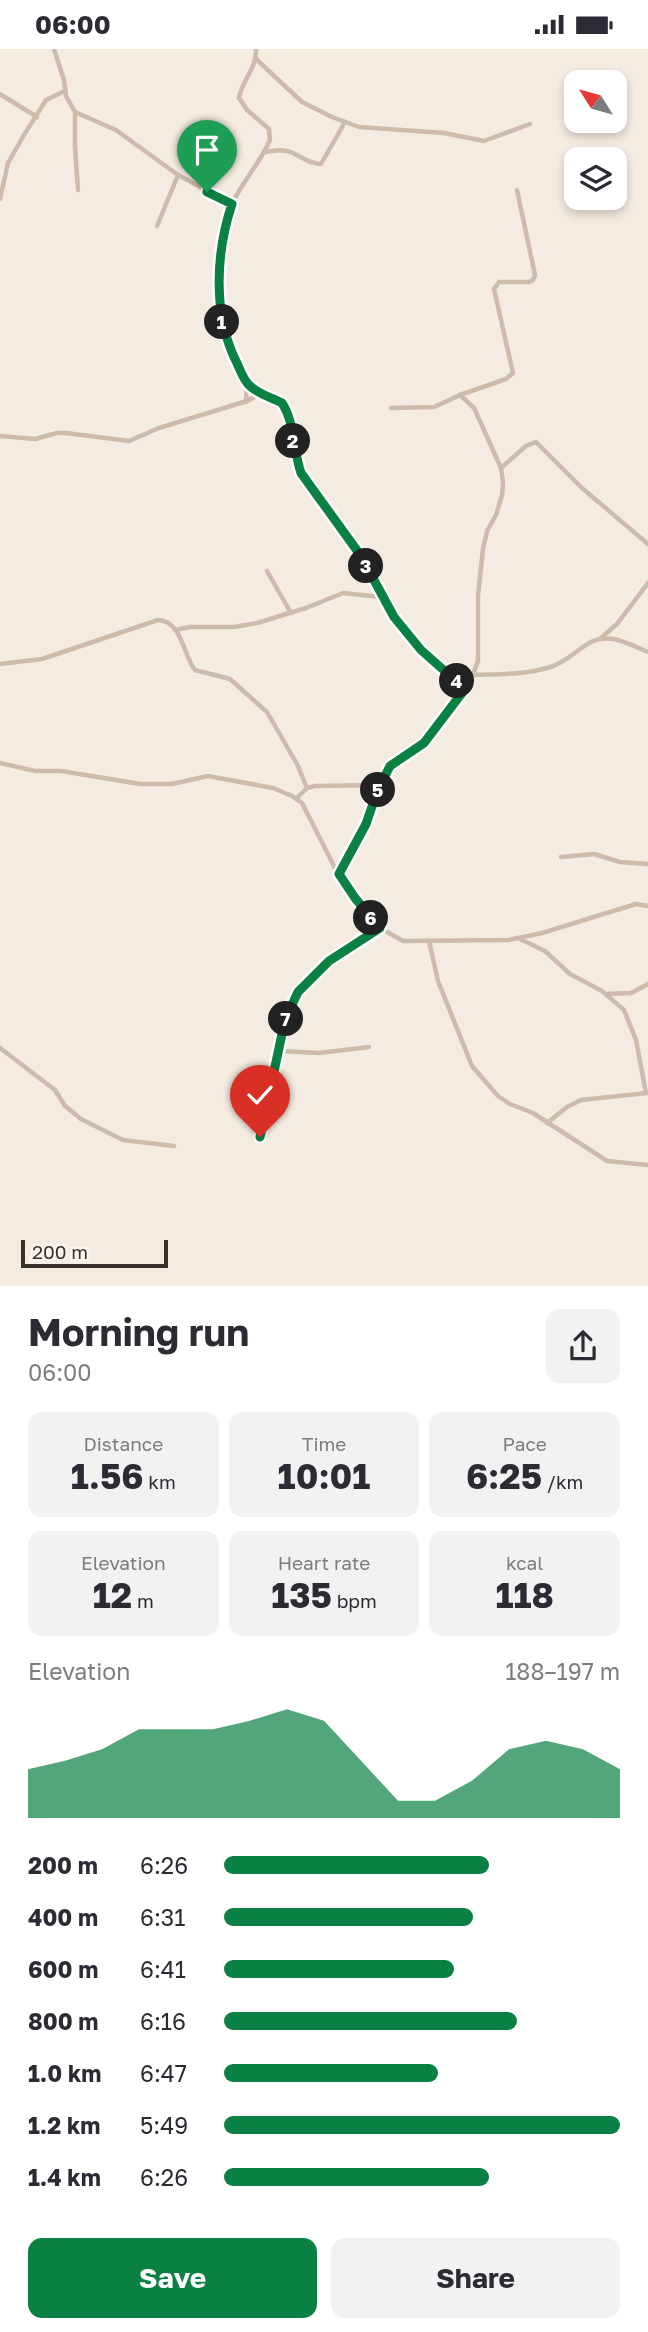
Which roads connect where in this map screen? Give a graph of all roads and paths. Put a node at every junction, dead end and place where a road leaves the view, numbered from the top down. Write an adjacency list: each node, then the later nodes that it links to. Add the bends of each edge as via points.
1 (54, 49): 4 (street)
2 (256, 49): 3 (street)
3 (256, 59): 8 (street, via 302,101); 10 (street, via 239,98 269,129)
4 (65, 91): 6 (street); 7 (street, via 46,100)
5 (0, 95): 7 (street)
6 (75, 112): 11 (street, via 116,130); 12 (street)
7 (37, 117): 14 (street, via 8,163)
8 (345, 122): 9 (street, via 476,141); 10 (street, via 321,165 292,151)
9 (530, 124)
10 (264, 152): 15 (street)
11 (178, 175): 15 (street); 16 (street)
12 (78, 190)
13 (517, 190): 19 (street, via 535,275 529,282 496,283 494,289 513,373)
14 (0, 199)
15 (232, 204): 17 (street, via 221,249 222,320)
16 (157, 226)
17 (247, 383): 18 (street); 20 (street)
18 (260, 394): 20 (street); 27 (street, via 282,403 288,412 301,473 361,556)
19 (460, 395): 21 (street, via 434,407); 23 (street, via 474,408)
20 (246, 402): 22 (street, via 159,428 129,442 66,433 35,439)
21 (391, 408)
22 (0, 436)
23 (501, 468): 24 (street, via 536,442); 33 (street, via 502,495 483,548)
24 (648, 544)
25 (267, 571): 28 (street)
26 (648, 583): 30 (street)
27 (382, 597): 28 (street, via 343,593); 34 (street, via 421,650)
28 (291, 613): 29 (street, via 234,627)
29 (175, 630): 32 (street, via 169,622 158,620 42,659); 37 (street, via 195,670 230,679 267,712)
30 (601, 638): 31 (street); 33 (street, via 564,663 545,669)
31 (648, 652)
32 (0, 664)
33 (474, 675): 34 (street)
34 (465, 689): 36 (street, via 424,743 390,766)
35 (0, 763): 38 (street, via 140,784 172,785 208,776 273,788)
36 (380, 785): 37 (street); 41 (street, via 366,824)
37 (307, 788): 38 (street)
38 (296, 799): 41 (street)
39 (561, 857): 40 (street, via 594,854)
40 (648, 864)
41 (339, 874): 43 (street)
42 (648, 905): 44 (street, via 636,904)
43 (380, 928): 45 (street, via 403,941); 50 (street, via 329,961 298,992 285,1020)
44 (517, 938): 45 (street); 47 (street, via 545,951 570,974)
45 (429, 941): 52 (street, via 438,981 472,1066 498,1096)
46 (648, 983): 47 (street, via 631,993)
47 (605, 993): 51 (street, via 630,1021)
48 (369, 1047): 50 (street, via 319,1053)
49 (0, 1048): 54 (street, via 55,1090 81,1119 122,1140)
50 (279, 1051): 53 (street)
51 (647, 1093): 52 (street, via 581,1100)
52 (547, 1123): 55 (street, via 607,1161)
53 (260, 1137)
54 (174, 1146)
55 (648, 1165)

